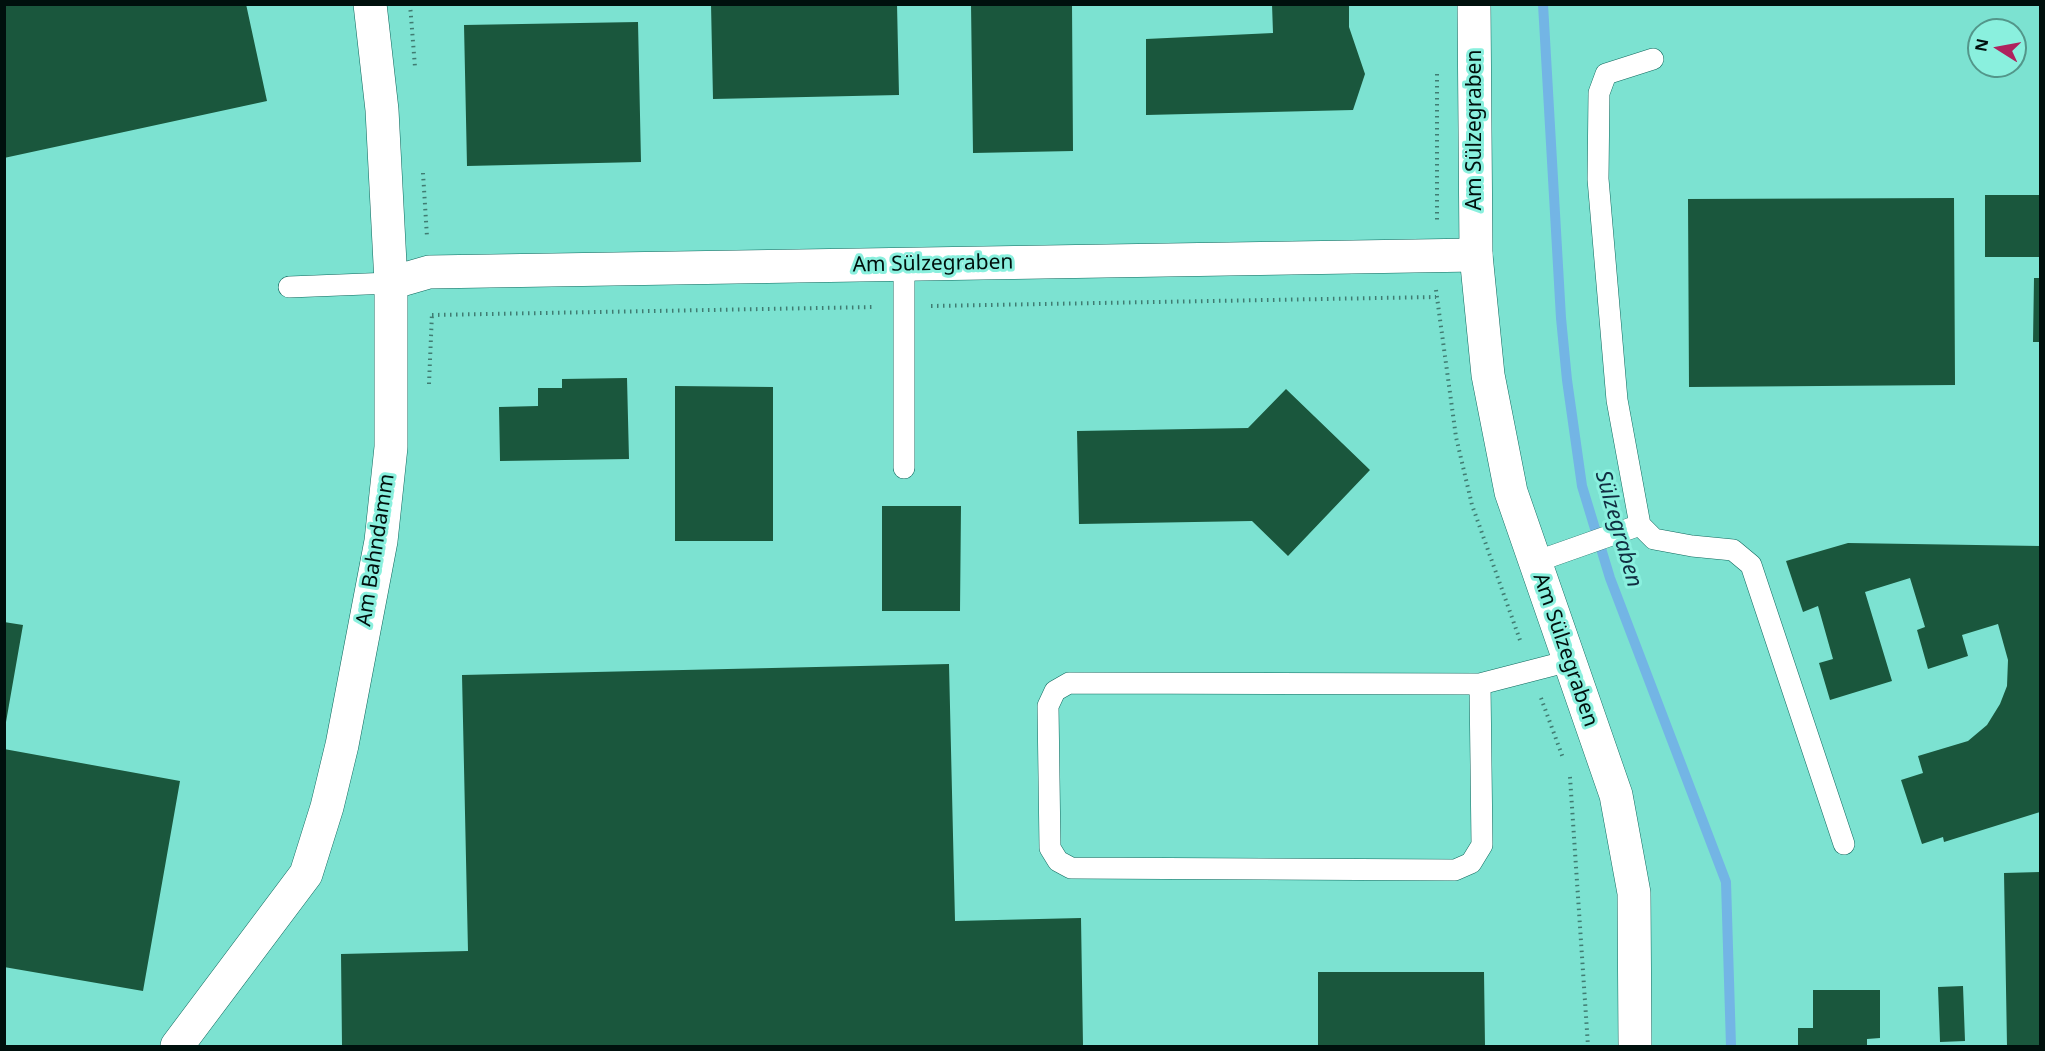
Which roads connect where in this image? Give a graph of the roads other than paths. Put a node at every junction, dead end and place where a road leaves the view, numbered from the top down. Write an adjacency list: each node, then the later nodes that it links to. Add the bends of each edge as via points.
1 (370, 4): 6 (street, Am Bahndamm, via 382,110)
2 (1474, 4): 4 (street, Am Sülzegraben)
3 (1653, 59): 9 (lane, via 1606,74 1599,93 1598,178)
4 (1476, 255): 5 (street, Am Sülzegraben); 10 (street, Am Sülzegraben, via 1488,375 1503,455)
5 (904, 265): 6 (street, Am Sülzegraben, via 429,272); 8 (lane)
6 (391, 283): 7 (lane); 14 (street, Am Bahndamm, via 390,447 381,542 327,807 306,874)
7 (289, 287)
8 (904, 468)
9 (1631, 528): 10 (lane); 13 (lane, via 1654,539 1733,550 1751,565)
10 (1535, 562): 11 (street, Am Sülzegraben)
11 (1569, 661): 12 (lane); 15 (street, Am Sülzegraben, via 1616,795 1634,893)
12 (1480, 684): 12 (lane, via 1482,845 1471,863 1455,870 1071,868 1058,861 1050,848 1048,706 1055,691 1069,683)
13 (1844, 844)
14 (177, 1047)
15 (1635, 1047)

